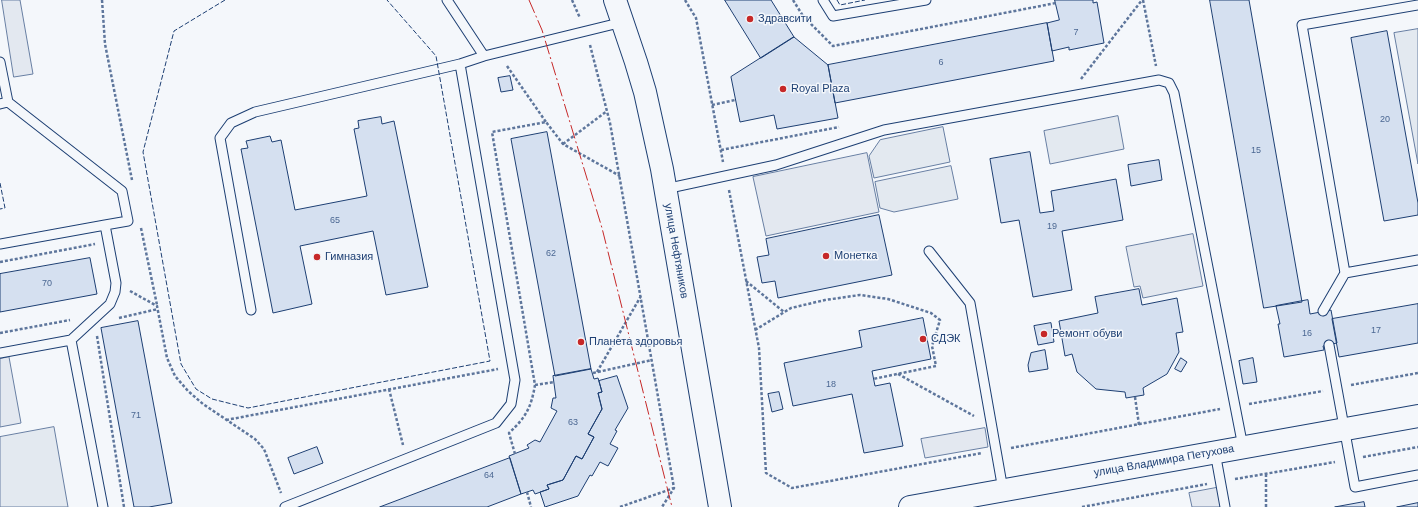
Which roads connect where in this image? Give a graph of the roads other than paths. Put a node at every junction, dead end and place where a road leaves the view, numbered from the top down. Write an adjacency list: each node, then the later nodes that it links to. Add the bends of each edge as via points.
1 (447, 0): 7 (lane)
2 (615, 0): 6 (main road, улица Нефтяников)
3 (823, 0): 4 (lane, via 833,16)
4 (926, 0)
5 (1418, 5): 16 (lane, via 1302,25)
6 (623, 22): 7 (lane); 11 (main road, улица Нефтяников, via 645,92)
7 (484, 56): 9 (lane)
8 (0, 62): 10 (lane)
9 (460, 64): 17 (lane, via 255,112 231,123 220,138); 28 (lane, via 512,366 514,380 511,404 496,423)
10 (4, 103): 12 (lane, via 122,191 128,221)
11 (666, 189): 24 (lane, via 776,165 884,130 1159,80 1169,83 1174,93 1202,257); 30 (main road, улица Нефтяников)
12 (105, 225): 13 (lane); 19 (lane, via 116,283 115,292 110,304)
13 (0, 244)
14 (930, 251): 27 (lane, via 970,303)
15 (1418, 260): 16 (lane)
16 (1345, 273): 18 (lane)
17 (251, 310)
18 (1323, 311)
19 (71, 340): 21 (lane); 29 (lane)
20 (1329, 345): 23 (lane)
21 (0, 353)
22 (1418, 416): 23 (main road, улица Владимира Петухова)
23 (1344, 429): 24 (main road, улица Владимира Петухова); 26 (lane, via 1355,487)
24 (1243, 447): 25 (main road, улица Владимира Петухова)
25 (1215, 452): 27 (main road, улица Владимира Петухова); 32 (lane)
26 (1418, 475)
27 (1004, 490): 31 (main road, улица Владимира Петухова)
28 (288, 506)
29 (103, 507)
30 (720, 507)
31 (910, 507)
32 (1225, 507)

